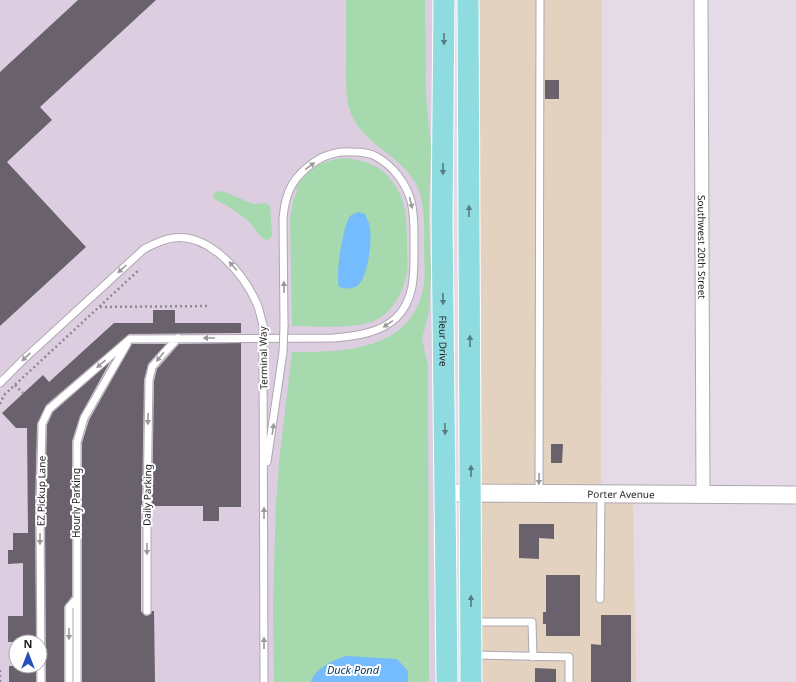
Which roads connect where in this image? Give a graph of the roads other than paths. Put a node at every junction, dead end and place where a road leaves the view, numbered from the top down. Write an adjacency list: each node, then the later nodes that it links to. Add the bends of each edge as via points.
1 (444, 0): 9 (main road, Fleur Drive, one-way to 9, via 442,220)
2 (468, 0): 10 (main road, one-way to 2)
3 (540, 0): 11 (lane, one-way to 11)
4 (701, 0): 13 (street, Southwest 20th Street)
5 (178, 338): 6 (lane); 8 (lane, one-way to 5, bridge, via 283,352 284,326 283,219 292,183 300,173 319,159 330,154 346,152 362,152 376,156 400,178 407,190 413,212 414,278 407,303 396,318 382,328 347,337); 17 (lane, Daily Parking, one-way to 17, via 152,367 149,380)
6 (130, 339): 15 (lane, Hourly Parking, via 84,418 77,442); 21 (lane, EZ Pickup Lane, one-way to 21, via 49,409 42,424)
7 (0, 383): 8 (lane, Terminal Way, one-way to 7, bridge, via 263,325 258,306 239,273 227,260 203,242 174,238 160,241 144,249)
8 (264, 482): 24 (lane, Terminal Way, one-way to 8)
9 (446, 493): 10 (street, Porter Avenue); 25 (main road, Fleur Drive)
10 (471, 493): 11 (street, Porter Avenue); 18 (main road, one-way to 10)
11 (539, 494): 12 (street, Porter Avenue)
12 (601, 494): 13 (street, Porter Avenue); 16 (lane)
13 (703, 495): 14 (street, Porter Avenue)
14 (796, 495)
15 (77, 598): 22 (lane, one-way to 22, via 69,607); 23 (lane, Hourly Parking)
16 (600, 600)
17 (147, 611)
18 (471, 622): 19 (main road); 20 (lane, via 532,622)
19 (471, 655): 20 (lane); 26 (main road)
20 (533, 656): 27 (lane, via 569,657)
21 (41, 682)
22 (69, 682)
23 (77, 682)
24 (264, 682)
25 (447, 682)
26 (471, 682)
27 (568, 682)

